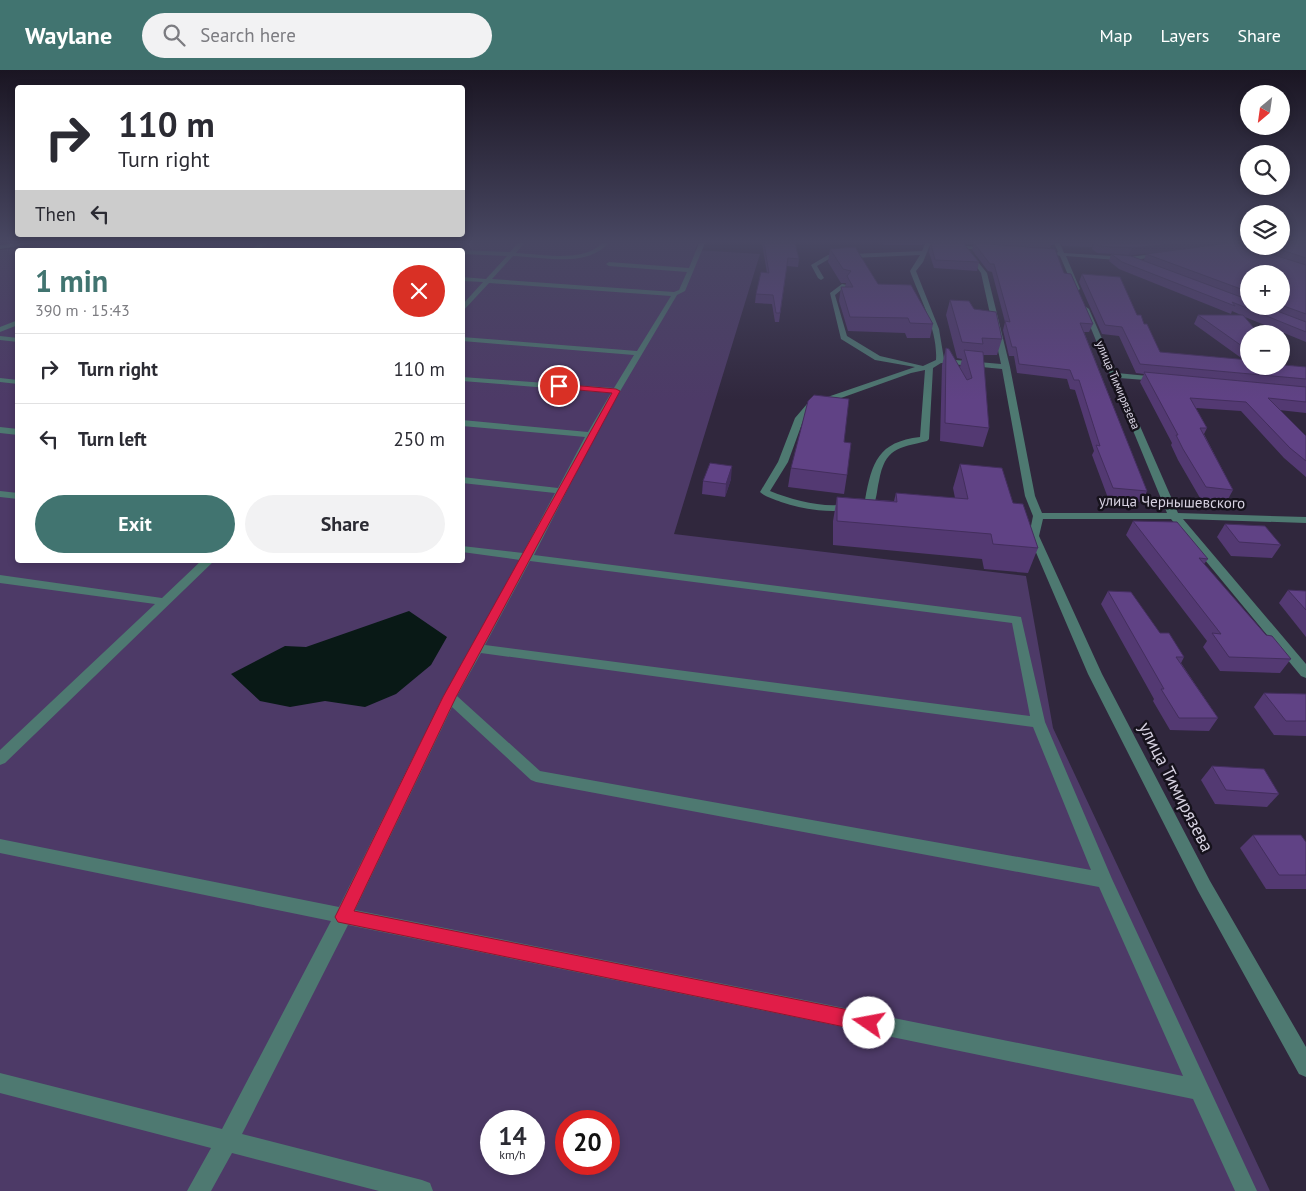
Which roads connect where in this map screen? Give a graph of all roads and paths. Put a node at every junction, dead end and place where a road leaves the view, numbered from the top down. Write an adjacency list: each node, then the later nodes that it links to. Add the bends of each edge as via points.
1 (475, 295): 7 (street)
2 (674, 295): 13 (street)
3 (832, 295): 15 (street, via 844,337 878,358)
4 (922, 295): 14 (street, via 936,330 942,355)
5 (989, 295): 16 (street)
6 (1079, 295): 17 (street, улица Тимирязева)
7 (465, 307)
8 (15, 323): 9 (street)
9 (0, 330)
10 (0, 338): 12 (street)
11 (465, 339): 13 (street)
12 (15, 340)
13 (639, 353): 22 (street)
14 (940, 361): 15 (street); 16 (street)
15 (929, 367): 15 (street, via 924,439 906,440 890,447 875,470 870,502 858,508 838,509 788,502 766,492 769,480 783,462 801,412 909,371)
16 (1006, 367): 31 (street, via 1030,496)
17 (1114, 375): 20 (street); 32 (street, улица Тимирязева)
18 (465, 379): 22 (street)
19 (0, 380): 21 (street)
20 (1171, 380)
21 (15, 382)
22 (616, 391): 26 (street)
23 (465, 423): 26 (street)
24 (0, 430): 25 (street)
25 (15, 432)
26 (591, 435): 28 (street)
27 (465, 480): 28 (street)
28 (562, 491): 35 (street)
29 (0, 494): 30 (street)
30 (15, 496)
31 (1038, 516): 32 (street, улица Чернышевского); 47 (street, улица Тимирязева, via 1034,536 1095,674 1204,886)
32 (1174, 516): 33 (street, улица Чернышевского); 40 (street, улица Тимирязева)
33 (1306, 520)
34 (465, 549): 35 (street)
35 (527, 557): 39 (street); 42 (street, via 1017,620)
36 (206, 563): 38 (street)
37 (0, 579): 38 (street)
38 (166, 602): 43 (street)
39 (477, 648): 41 (street); 42 (street)
40 (1306, 674)
41 (450, 697): 45 (street, via 536,776); 46 (street)
42 (1038, 722): 45 (street)
43 (0, 759)
44 (0, 846): 46 (street)
45 (1104, 880): 49 (street)
46 (343, 917): 49 (street); 50 (street)
47 (1306, 1067)
48 (0, 1083): 50 (street)
49 (1201, 1090): 53 (street)
50 (227, 1142): 51 (street); 52 (street)
51 (198, 1191)
52 (422, 1191)
53 (1246, 1191)

